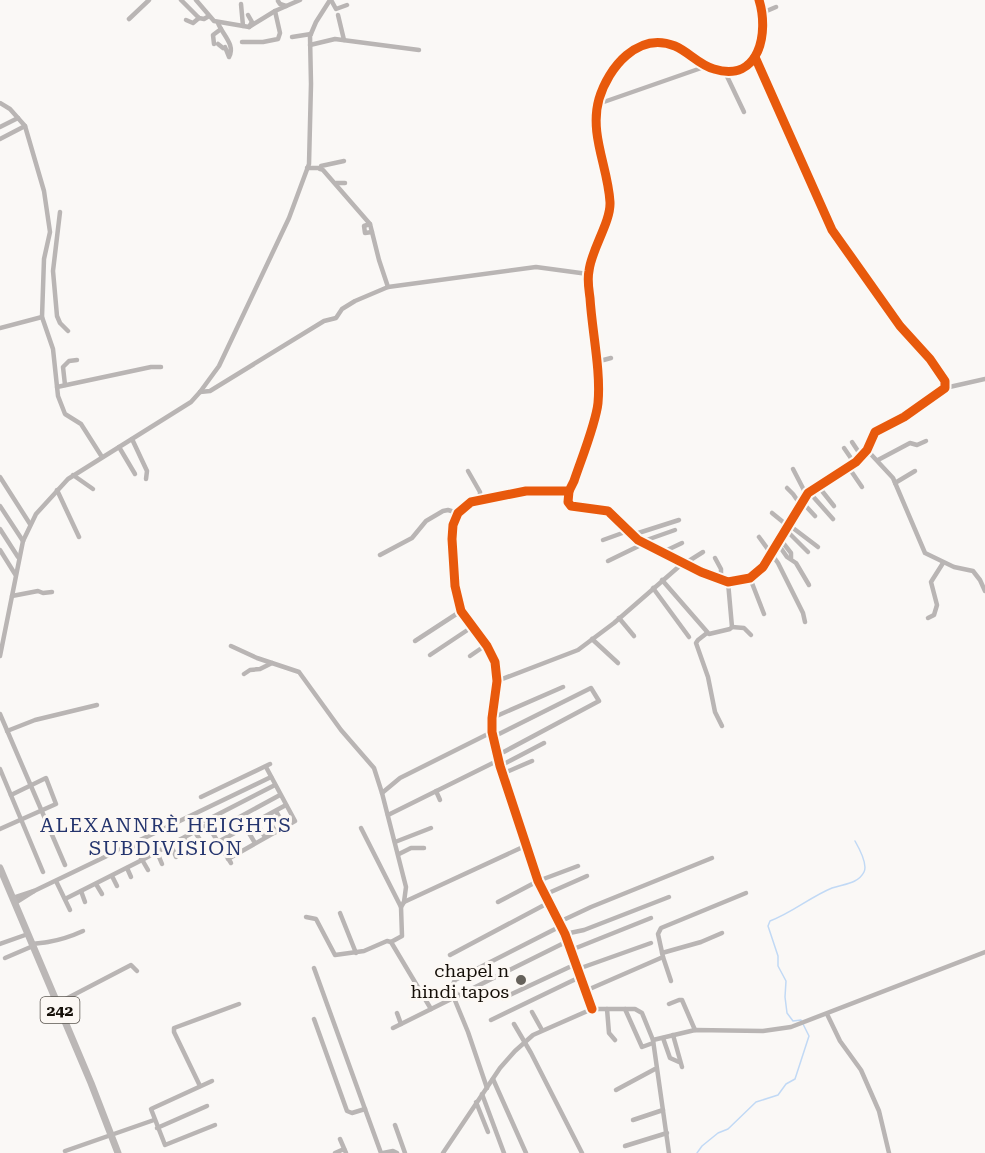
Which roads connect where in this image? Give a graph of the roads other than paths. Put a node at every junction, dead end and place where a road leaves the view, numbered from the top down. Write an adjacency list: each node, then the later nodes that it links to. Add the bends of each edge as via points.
1 (149, 0): 18 (street)
2 (181, 0): 17 (street)
3 (196, 0): 15 (street, via 205,6)
4 (300, 0): 10 (street)
5 (331, 0): 6 (street, via 336,9 345,6); 25 (street)
6 (340, 0)
7 (759, 0): 13 (street)
8 (278, 1): 10 (street)
9 (241, 4): 22 (street)
10 (286, 6): 12 (street)
11 (776, 7): 13 (street)
12 (275, 10): 23 (street); 28 (street, via 278,39)
13 (762, 13): 31 (street, via 762,41)
14 (248, 15): 23 (street, via 252,22)
15 (209, 16): 17 (street); 20 (street)
16 (340, 16): 27 (street)
17 (199, 18): 19 (street, via 193,23)
18 (129, 19)
19 (186, 20)
20 (216, 22): 21 (street); 22 (street); 24 (street)
21 (206, 25)
22 (243, 26): 23 (street)
23 (249, 27)
24 (221, 29): 24 (street, via 225,47 216,44 213,35)
25 (311, 34): 26 (street); 29 (street)
26 (292, 37)
27 (344, 40): 29 (street); 30 (street)
28 (242, 42)
29 (310, 45): 42 (street)
30 (419, 50)
31 (755, 57): 33 (street, via 739,68); 61 (street, via 832,230 900,326 930,359 945,381)
32 (707, 66): 33 (street); 35 (street); 35 (street, via 672,45 657,43 638,48 610,74)
33 (724, 70): 36 (street)
34 (0, 104): 37 (street)
35 (598, 104): 49 (street, via 597,140 610,204)
36 (744, 112)
37 (18, 118): 38 (street); 39 (street)
38 (25, 126): 40 (street); 48 (street, via 49,223)
39 (0, 127)
40 (0, 139)
41 (344, 160): 43 (street)
42 (307, 168): 43 (street); 62 (street, via 254,295 219,366)
43 (320, 169): 44 (street)
44 (336, 183): 45 (street); 50 (street, via 370,224)
45 (345, 183)
46 (60, 212): 47 (street)
47 (53, 271): 48 (street); 53 (street, via 57,316)
48 (45, 272): 51 (street)
49 (588, 274): 50 (street, via 536,267); 55 (street)
50 (388, 287): 62 (street, via 355,301 336,318 324,321 210,392)
51 (42, 317): 52 (street); 60 (street, via 53,349)
52 (0, 328)
53 (68, 331)
54 (610, 357): 55 (street)
55 (596, 362): 87 (street, via 598,407)
56 (161, 367): 59 (street)
57 (71, 370): 59 (street, via 75,361 63,367)
58 (985, 379): 61 (street)
59 (65, 385): 60 (street)
60 (57, 387): 69 (street, via 65,414 81,424)
61 (945, 388): 68 (street, via 875,432)
62 (200, 392): 63 (street)
63 (132, 439): 66 (street); 80 (street, via 147,471)
64 (926, 441): 71 (street, via 910,443)
65 (852, 442): 70 (street)
66 (119, 447): 69 (street); 77 (street)
67 (844, 448): 72 (street)
68 (867, 450): 70 (street); 71 (street)
69 (102, 457): 78 (street)
70 (862, 457): 72 (street)
71 (878, 460): 81 (street)
72 (855, 464): 73 (street)
73 (849, 468): 82 (street); 83 (street)
74 (793, 469): 88 (street)
75 (468, 471): 89 (street, via 480,492)
76 (915, 471): 81 (street)
77 (135, 474)
78 (73, 475): 85 (street); 86 (street)
79 (0, 477): 98 (street)
80 (146, 478)
81 (895, 483): 122 (street, via 921,548)
82 (818, 486): 88 (street); 92 (street)
83 (862, 487)
84 (786, 488): 90 (street)
85 (93, 489)
86 (57, 490): 98 (street); 104 (street)
87 (569, 491): 89 (street, via 526,491); 102 (street, via 571,506 605,510)
88 (808, 494): 90 (street); 96 (street)
89 (480, 500): 93 (street)
90 (801, 503): 95 (street); 99 (street)
91 (0, 506): 107 (street)
92 (834, 506)
93 (458, 513): 116 (street, via 443,511 426,520 412,538); 133 (street, via 452,539)
94 (772, 513): 99 (street)
95 (815, 516)
96 (833, 519)
97 (679, 520): 103 (street)
98 (30, 525): 107 (street)
99 (787, 527): 109 (street); 111 (street); 114 (street)
100 (0, 529): 118 (street)
101 (675, 530): 108 (street)
102 (627, 531): 103 (street); 106 (street)
103 (632, 535): 108 (street)
104 (79, 537)
105 (759, 537): 117 (street)
106 (603, 540)
107 (22, 541): 118 (street)
108 (643, 542): 115 (street); 120 (street)
109 (779, 542): 117 (street); 128 (street)
110 (682, 543): 115 (street)
111 (818, 547)
112 (0, 550): 123 (street)
113 (703, 552): 121 (street)
114 (808, 552)
115 (663, 553): 121 (street)
116 (380, 555)
117 (771, 556): 124 (street); 137 (street)
118 (18, 557): 123 (street)
119 (715, 558): 126 (street)
120 (608, 561)
121 (684, 563): 125 (street); 126 (street)
122 (943, 563): 130 (street, via 973,571); 136 (street, via 931,582 937,605 934,615)
123 (15, 574): 132 (street)
124 (750, 578): 127 (street); 134 (street)
125 (663, 580): 129 (street); 140 (street)
126 (721, 580): 127 (street)
127 (728, 582): 139 (street)
128 (809, 585)
129 (653, 588): 135 (street); 143 (street)
130 (984, 588)
131 (52, 592): 132 (street)
132 (12, 596): 149 (street)
133 (461, 611): 138 (street); 145 (street)
134 (764, 614)
135 (619, 618): 142 (street); 144 (street)
136 (928, 618)
137 (806, 622)
138 (472, 627): 146 (street); 148 (street)
139 (732, 627): 140 (street); 141 (street, via 744,628)
140 (707, 633): 159 (street, via 696,643)
141 (751, 635)
142 (634, 636)
143 (689, 637)
144 (592, 639): 152 (street); 154 (street, via 576,651)
145 (416, 641)
146 (486, 645): 150 (street); 154 (street, via 495,662)
147 (231, 646): 151 (street)
148 (430, 655)
149 (0, 656)
150 (470, 656)
151 (272, 663): 153 (street); 171 (street, via 301,674 374,768)
152 (618, 663)
153 (244, 674)
154 (497, 681): 158 (street)
155 (563, 687): 158 (street)
156 (97, 705): 160 (street)
157 (0, 714): 160 (street)
158 (492, 718): 161 (street)
159 (722, 726)
160 (7, 731): 168 (street)
161 (493, 734): 163 (street); 163 (street, via 591,688 599,701); 171 (street, via 400,778)
162 (544, 743): 163 (street)
163 (499, 760): 166 (street); 170 (street)
164 (532, 761): 166 (street)
165 (0, 769): 172 (street)
166 (502, 774): 201 (street)
167 (271, 777): 169 (street); 176 (street); 176 (street, via 268,766 203,796)
168 (30, 785): 172 (street); 177 (street); 177 (street, via 47,779 56,804)
169 (275, 785): 173 (street); 184 (street)
170 (436, 791): 174 (street); 180 (street)
171 (382, 793): 180 (street)
172 (11, 795): 182 (street)
173 (280, 795): 175 (street); 192 (street)
174 (440, 800)
175 (286, 805): 178 (street); 185 (street, via 295,821)
176 (209, 806): 179 (street)
177 (42, 810): 182 (street); 210 (street)
178 (276, 811): 181 (street); 185 (street)
179 (198, 812): 184 (street); 199 (street)
180 (388, 815): 195 (street)
181 (266, 817): 183 (street); 190 (street)
182 (21, 819): 189 (street); 215 (street)
183 (256, 822): 186 (street); 193 (street)
184 (206, 823): 191 (street); 192 (street)
185 (285, 827): 190 (street)
186 (246, 828): 197 (street); 198 (street)
187 (361, 828): 233 (street)
188 (430, 828): 195 (street)
189 (0, 829)
190 (276, 831): 193 (street)
191 (195, 832): 194 (street); 196 (street)
192 (212, 832): 197 (street)
193 (265, 837): 198 (street)
194 (184, 838): 200 (street); 202 (street)
195 (395, 842): 205 (street)
196 (201, 843)
197 (218, 843): 198 (street, via 229,861)
198 (255, 843)
199 (133, 844): 208 (street); 219 (street)
200 (171, 845): 204 (street); 206 (street)
201 (525, 846): 220 (street); 233 (street)
202 (190, 848)
203 (424, 848): 205 (street, via 411,848)
204 (157, 852): 208 (street); 209 (street)
205 (399, 854): 233 (street, via 406,889)
206 (176, 857)
207 (712, 858): 238 (street, via 591,907)
208 (142, 860): 213 (street); 214 (street)
209 (162, 864)
210 (65, 865)
211 (578, 866): 220 (street)
212 (0, 868): 228 (main road, 242)
213 (127, 868): 216 (street); 218 (street)
214 (148, 870)
215 (43, 872)
216 (112, 876): 221 (street); 222 (street)
217 (587, 876): 226 (street)
218 (131, 877)
219 (57, 881): 228 (street); 229 (street)
220 (538, 881): 226 (street); 231 (street)
221 (96, 884): 223 (street); 225 (street)
222 (117, 886)
223 (81, 891): 229 (street); 230 (street)
224 (746, 893): 252 (street, via 661,928 658,934)
225 (102, 894)
226 (544, 895): 232 (street)
227 (669, 897): 242 (street)
228 (17, 899): 241 (main road, 242)
229 (65, 899): 234 (street)
230 (85, 902)
231 (498, 902)
232 (548, 903): 238 (street); 251 (street)
233 (402, 905): 244 (street, via 402,936)
234 (70, 910)
235 (340, 913): 250 (street)
236 (306, 917): 250 (street, via 316,920 335,955)
237 (651, 918): 248 (street)
238 (560, 924): 242 (street); 260 (street, via 455,980 452,986)
239 (83, 931): 247 (street)
240 (722, 933): 252 (street)
241 (28, 934): 246 (street); 247 (main road, 242)
242 (566, 934): 243 (street)
243 (568, 941): 248 (street); 260 (street)
244 (391, 942): 250 (street); 265 (street)
245 (651, 943): 254 (street)
246 (0, 944)
247 (33, 945): 253 (street); 262 (main road, 242)
248 (571, 950): 254 (street)
249 (985, 952): 271 (street)
250 (356, 953)
251 (450, 955)
252 (663, 955): 258 (street); 259 (street)
253 (4, 958)
254 (577, 967): 257 (street); 261 (street)
255 (314, 968): 295 (street)
256 (137, 971): 262 (street, via 131,965)
257 (580, 977): 259 (street); 273 (street)
258 (671, 981)
259 (585, 991): 266 (street)
260 (456, 997): 265 (street); 290 (street)
261 (503, 998)
262 (58, 1003): 304 (main road, 242)
263 (239, 1004): 289 (street, via 174,1028)
264 (669, 1004): 277 (street, via 682,1000)
265 (431, 1009): 274 (street)
266 (592, 1009): 267 (street); 278 (street)
267 (607, 1009): 268 (street); 281 (street, via 609,1033)
268 (625, 1009): 283 (street, via 642,1013); 283 (street, via 642,1047)
269 (532, 1012): 278 (street)
270 (397, 1013): 274 (street)
271 (827, 1014): 277 (street, via 780,1029); 319 (street, via 861,1070 879,1111)
272 (314, 1019): 295 (street, via 347,1111)
273 (491, 1020)
274 (401, 1024): 276 (street)
275 (514, 1024): 282 (street)
276 (393, 1028)
277 (695, 1029): 279 (street)
278 (542, 1030): 282 (street)
279 (673, 1035): 280 (street); 284 (street)
280 (663, 1038): 283 (street); 284 (street, via 670,1058)
281 (615, 1040)
282 (525, 1042): 287 (street); 317 (street)
283 (653, 1042): 286 (street)
284 (679, 1062): 285 (street)
285 (682, 1067)
286 (656, 1069): 291 (street); 296 (street)
287 (493, 1079): 290 (street); 316 (street)
288 (212, 1081): 289 (street)
289 (200, 1086): 297 (street, via 151,1107)
290 (487, 1088): 292 (street)
291 (616, 1090)
292 (482, 1094): 293 (street); 315 (street)
293 (476, 1102): 302 (street); 314 (street)
294 (207, 1106): 301 (street)
295 (365, 1109): 311 (street)
296 (663, 1110): 298 (street); 303 (street)
297 (154, 1120): 301 (street); 304 (street)
298 (633, 1120)
299 (214, 1125): 301 (street, via 166,1145)
300 (395, 1125): 313 (street)
301 (158, 1128)
302 (488, 1132)
303 (667, 1133): 306 (street); 318 (street)
304 (112, 1136): 307 (street); 309 (main road, 242)
305 (340, 1139): 308 (street)
306 (625, 1146)
307 (65, 1151)
308 (345, 1151): 310 (street)
309 (118, 1153)
310 (335, 1153)
311 (382, 1153): 312 (street)
312 (397, 1153)
313 (405, 1153)
314 (443, 1153)
315 (504, 1153)
316 (526, 1153)
317 (582, 1153)
318 (669, 1153)
319 (889, 1153)

